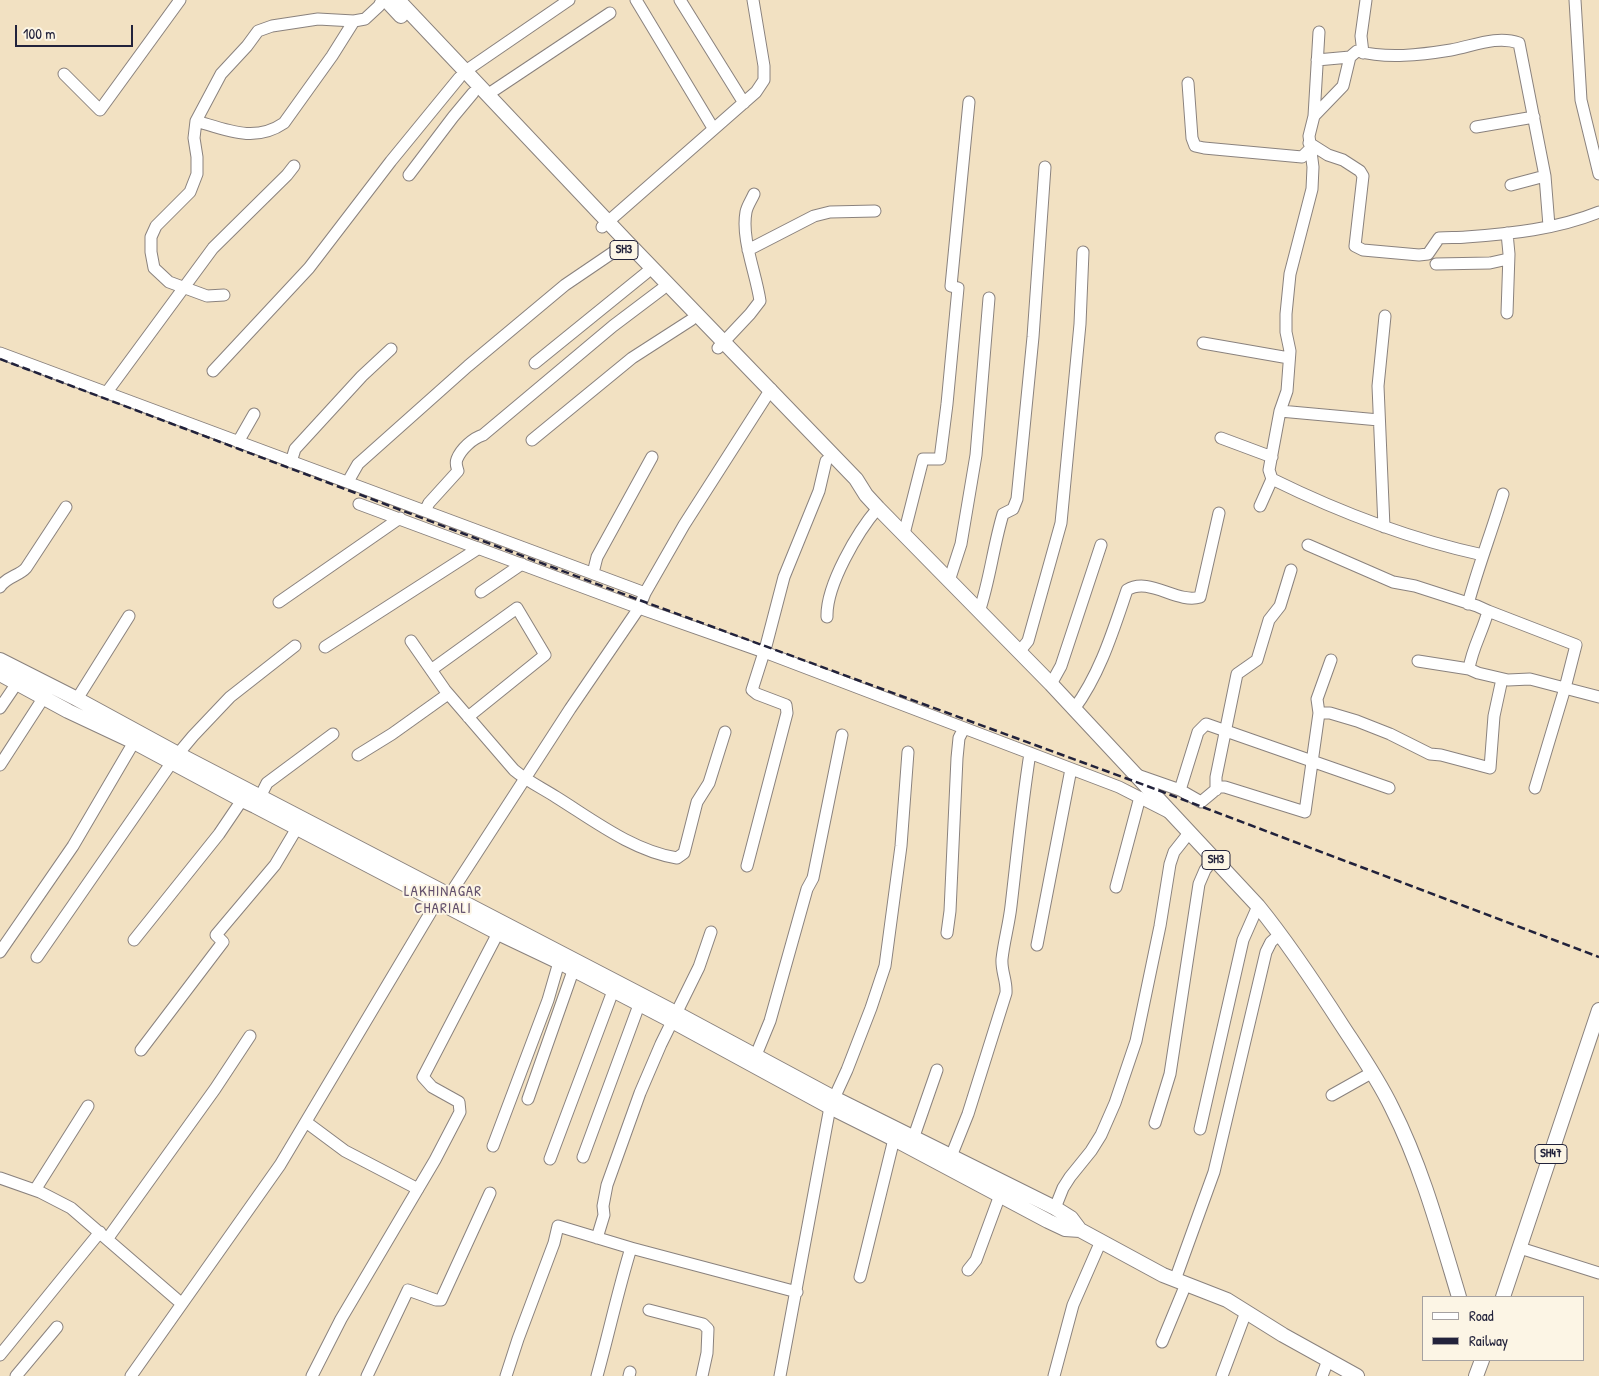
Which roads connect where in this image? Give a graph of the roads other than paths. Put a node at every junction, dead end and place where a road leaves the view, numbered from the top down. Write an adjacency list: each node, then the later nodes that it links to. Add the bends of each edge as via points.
1 (180, 0): 17 (street, via 100,110)
2 (382, 0): 12 (street, via 365,19)
3 (386, 0): 18 (main road, SH3)
4 (398, 0): 18 (main road, SH3)
5 (569, 0): 18 (street)
6 (636, 0): 27 (street)
7 (680, 0): 22 (street)
8 (753, 0): 22 (street, via 764,80)
9 (1366, 0): 14 (street, via 1361,36)
10 (1575, 0): 31 (street, via 1581,100)
11 (610, 13): 20 (street)
12 (354, 21): 25 (street, via 318,19 258,31 221,74); 25 (street, via 284,123 275,130 262,134 238,133)
13 (1319, 32): 16 (street)
14 (1363, 53): 15 (street, via 1357,52); 24 (street, via 1406,56 1485,42 1509,40 1519,43)
15 (1350, 57): 16 (street); 23 (street, via 1344,86)
16 (1317, 60): 23 (street)
17 (64, 74)
18 (462, 75): 20 (main road, SH3); 60 (street, via 309,268)
19 (1188, 83): 28 (street, via 1195,146 1302,157)
20 (480, 94): 32 (street); 38 (main road, SH3)
21 (968, 102): 85 (street, via 951,286 958,288 940,459 923,459)
22 (744, 103): 27 (street)
23 (1314, 116): 28 (street)
24 (1534, 117): 26 (street); 33 (street)
25 (196, 121): 47 (street, via 197,174 190,192 156,226 151,238 154,268 169,282)
26 (1476, 126)
27 (713, 128): 38 (street)
28 (1310, 146): 40 (street, via 1344,160 1363,176 1355,246 1363,250 1428,254 1439,238); 58 (street, via 1312,189 1290,274 1286,314)
29 (294, 166): 47 (street, via 213,248)
30 (1045, 167): 101 (street, via 1017,499 1013,509 1003,514)
31 (1599, 174)
32 (409, 175)
33 (1545, 176): 34 (street); 39 (street)
34 (1510, 185)
35 (754, 194): 42 (street, via 746,210)
36 (875, 211): 42 (street, via 830,212 814,216)
37 (1599, 212): 39 (street, via 1575,222)
38 (604, 224): 41 (main road, SH3); 55 (main road, SH3)
39 (1549, 226): 40 (street)
40 (1507, 233): 44 (street)
41 (621, 246): 46 (main road, SH3); 74 (street, via 565,285 468,366 358,464)
42 (748, 250): 55 (street, via 760,301)
43 (1083, 252): 108 (street, via 1062,523 1028,641)
44 (1508, 259): 45 (street); 51 (street)
45 (1436, 264)
46 (646, 273): 48 (main road, SH3); 59 (street)
47 (185, 287): 49 (street, via 207,296); 61 (street)
48 (662, 289): 53 (main road, SH3); 81 (street, via 484,435 472,441 457,459 458,471)
49 (224, 295)
50 (989, 298): 93 (street, via 976,455 961,544)
51 (1507, 313)
52 (1385, 316): 65 (street, via 1378,386)
53 (691, 320): 55 (main road, SH3); 67 (street, via 632,358)
54 (1203, 343): 58 (street)
55 (721, 344): 62 (main road, SH3)
56 (392, 349): 72 (street, via 362,376 295,449)
57 (0, 353): 61 (street)
58 (1289, 358): 63 (street, via 1286,391)
59 (535, 363)
60 (213, 371)
61 (108, 392): 68 (street)
62 (768, 393): 71 (main road, SH3); 76 (main road, SH3, via 856,479); 96 (street)
63 (1280, 411): 65 (street); 70 (street)
64 (254, 414): 68 (street)
65 (1379, 420): 84 (street)
66 (1222, 438): 70 (street)
67 (532, 440)
68 (238, 442): 72 (street)
69 (652, 457): 92 (street, via 597,556)
70 (1272, 457): 73 (street, via 1269,470)
71 (826, 461): 76 (main road, SH3, via 851,487); 107 (street, via 819,491 784,577)
72 (291, 462): 74 (street)
73 (1272, 479): 79 (street); 84 (street)
74 (349, 483): 81 (street)
75 (1503, 494): 89 (street)
76 (866, 495): 80 (main road, SH3)
77 (359, 504): 83 (street)
78 (66, 506): 94 (street, via 22,573 3,582)
79 (1260, 506)
80 (878, 508): 85 (main road, SH3); 103 (street, via 849,549 836,580)
81 (425, 511): 92 (street)
82 (1219, 513): 124 (street, via 1200,598 1192,600 1133,586 1126,590 1107,646 1084,696)
83 (400, 518): 88 (street); 97 (street)
84 (1384, 527): 89 (street, via 1438,545)
85 (904, 534): 93 (main road, SH3)
86 (1308, 544): 98 (street, via 1393,582)
87 (1101, 545): 117 (street, via 1061,666)
88 (479, 548): 90 (street); 106 (street)
89 (1483, 555): 98 (street)
90 (522, 564): 95 (street); 99 (street)
91 (1291, 570): 128 (street, via 1280,606 1269,620 1257,660 1237,674)
92 (593, 573): 96 (street)
93 (949, 581): 101 (main road, SH3)
94 (0, 587)
95 (481, 592)
96 (645, 593): 99 (street)
97 (279, 602)
98 (1468, 604): 100 (street)
99 (639, 608): 107 (street); 141 (street)
100 (1488, 611): 112 (street); 118 (street, via 1576,645)
101 (979, 612): 108 (main road, SH3)
102 (129, 616): 122 (street)
103 (827, 616)
104 (411, 641): 113 (street)
105 (294, 646): 136 (street, via 230,697)
106 (324, 647)
107 (764, 652): 127 (street); 153 (street, via 752,690 786,705 787,713)
108 (1020, 652): 117 (main road, SH3)
109 (0, 660): 122 (main road)
110 (1330, 660): 125 (street, via 1317,699)
111 (1418, 661): 112 (street)
112 (1469, 669): 115 (street)
113 (431, 670): 119 (street); 126 (street, via 517,608 545,655)
114 (0, 674): 116 (main road)
115 (1502, 679): 118 (street, via 1530,679); 125 (street, via 1494,716 1490,768 1430,754 1390,734 1330,713)
116 (17, 683): 120 (main road); 123 (street)
117 (1051, 684): 124 (main road, SH3)
118 (1565, 688): 121 (street); 143 (street)
119 (448, 694): 126 (street); 135 (street)
120 (44, 697): 132 (main road, via 68,712); 138 (street)
121 (1599, 697)
122 (77, 698): 136 (main road)
123 (0, 708)
124 (1074, 709): 140 (main road, SH3)
125 (1319, 713): 137 (street)
126 (468, 717): 141 (street)
127 (964, 728): 134 (street); 159 (street, via 959,738 957,758)
128 (1225, 730): 137 (street); 144 (street, via 1206,724 1198,732); 145 (street)
129 (725, 732): 141 (street, via 709,783 697,802 684,853 677,858 611,832)
130 (333, 734): 146 (street, via 267,783)
131 (842, 736): 173 (street, via 813,878 807,889 770,1021)
132 (134, 742): 136 (main road); 163 (street, via 73,846)
133 (908, 752): 178 (street, via 901,846 885,966)
134 (1030, 753): 139 (street); 188 (street, via 1002,960 1006,993 968,1114)
135 (358, 755)
136 (175, 758): 146 (main road); 148 (main road); 164 (street)
137 (1312, 761): 142 (street); 145 (street, via 1305,812 1225,787)
138 (0, 765)
139 (1071, 769): 147 (street); 162 (street)
140 (1137, 775): 144 (street); 149 (main road, SH3)
141 (525, 780): 155 (street)
142 (1388, 788)
143 (1535, 788)
144 (1180, 790): 145 (street, via 1202,802)
145 (1216, 790)
146 (260, 797): 155 (main road)
147 (1140, 797): 149 (street); 154 (street)
148 (242, 800): 150 (main road); 161 (street, via 219,834)
149 (1171, 814): 151 (main road, SH3)
150 (297, 828): 155 (main road); 172 (street, via 275,865 216,935 223,942)
151 (1190, 833): 152 (main road, SH3); 194 (street, via 1174,852 1170,864 1136,1041 1115,1103 1101,1135 1063,1188)
152 (1214, 858): 156 (main road, SH3); 181 (street, via 1200,884 1170,1074)
153 (747, 866)
154 (1116, 887)
155 (444, 900): 158 (main road); 170 (main road); 180 (street)
156 (1258, 906): 160 (main road, SH3); 182 (street, via 1243,940)
157 (711, 932): 170 (street, via 699,967)
158 (498, 933): 165 (main road); 190 (street, via 423,1077 432,1087 459,1102 460,1112)
159 (948, 933)
160 (1280, 934): 175 (main road, SH3); 204 (street, via 1266,952 1214,1172)
161 (134, 940)
162 (1037, 945)
163 (0, 952)
164 (38, 957)
165 (559, 962): 166 (main road); 185 (street)
166 (573, 971): 167 (main road); 177 (street)
167 (613, 991): 168 (main road); 187 (street)
168 (639, 1005): 170 (main road); 186 (street)
169 (1599, 1013): 200 (main road, SH47)
170 (674, 1017): 173 (main road); 178 (main road); 197 (street, via 640,1093 607,1185)
171 (250, 1036): 196 (street, via 215,1089)
172 (140, 1050)
173 (756, 1055): 178 (main road)
174 (937, 1070): 184 (street)
175 (1372, 1072): 176 (street); 206 (main road, SH3, via 1393,1109 1427,1194)
176 (1332, 1095)
177 (528, 1099)
178 (832, 1103): 183 (main road); 184 (main road); 205 (street)
179 (88, 1106): 191 (street)
180 (306, 1122): 190 (street, via 346,1151); 208 (street, via 280,1165)
181 (1155, 1123)
182 (1200, 1129)
183 (894, 1139): 188 (main road); 203 (street)
184 (913, 1139): 188 (main road)
185 (493, 1146)
186 (583, 1158)
187 (550, 1159)
188 (949, 1161): 193 (main road); 194 (main road)
189 (0, 1178): 191 (street)
190 (418, 1188): 217 (street, via 341,1319)
191 (35, 1190): 196 (street, via 71,1208)
192 (490, 1193): 218 (street, via 441,1300 408,1290)
193 (1000, 1195): 195 (main road, via 1065,1229); 201 (street, via 976,1260)
194 (1055, 1208): 195 (main road, via 1071,1218)
195 (1080, 1230): 198 (main road)
196 (104, 1235): 208 (street); 213 (street)
197 (598, 1238): 199 (street); 219 (street, via 558,1226)
198 (1101, 1241): 204 (main road); 223 (street, via 1073,1305)
199 (631, 1248): 205 (street); 220 (street)
200 (1520, 1248): 202 (street); 207 (main road, SH47)
201 (968, 1270)
202 (1599, 1274)
203 (860, 1277)
204 (1181, 1282): 210 (main road, via 1226,1300); 212 (street)
205 (797, 1292): 222 (street)
206 (1458, 1296)
207 (1503, 1296)
208 (182, 1304): 216 (street)
209 (649, 1310): 221 (street, via 703,1324 708,1330)
210 (1246, 1312): 214 (main road); 224 (street)
211 (57, 1327): 215 (street)
212 (1162, 1342)
213 (0, 1355)
214 (1328, 1360): 225 (street); 226 (main road)
215 (16, 1376)
216 (131, 1376)
217 (312, 1376)
218 (367, 1376)
219 (506, 1376)
220 (597, 1376)
221 (702, 1376)
222 (780, 1376)
223 (1054, 1376)
224 (1222, 1376)
225 (1322, 1376)
226 (1357, 1376)

